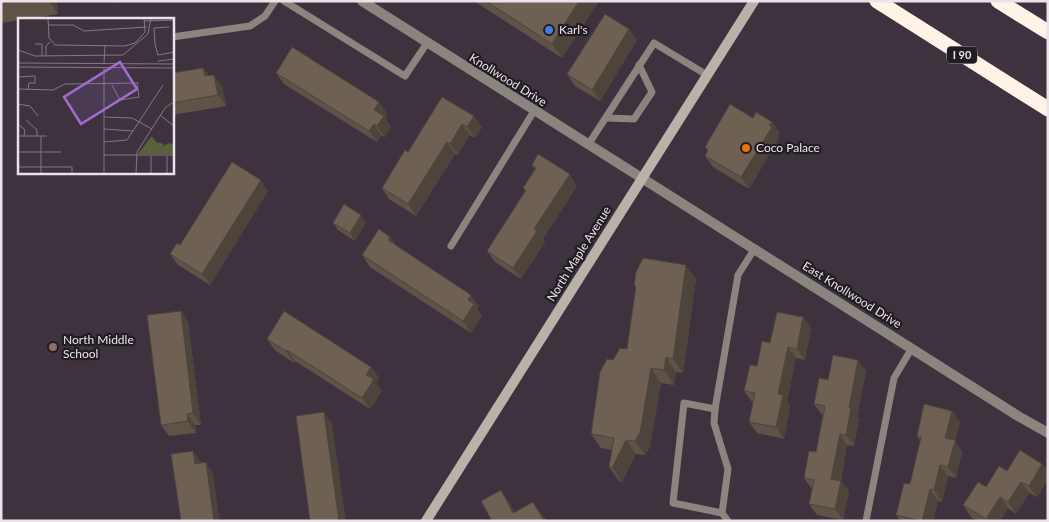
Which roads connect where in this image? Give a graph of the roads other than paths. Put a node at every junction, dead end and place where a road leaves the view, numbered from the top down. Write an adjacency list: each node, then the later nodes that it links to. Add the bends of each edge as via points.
1 (275, 1): 8 (lane, via 265,16 250,26)
2 (284, 1): 9 (lane, via 406,76)
3 (362, 1): 9 (street, Knollwood Drive)
4 (754, 1): 11 (street, North Maple Avenue)
5 (877, 1): 12 (highway, I 90)
6 (998, 1): 7 (highway)
7 (1048, 32)
8 (174, 37)
9 (427, 43): 13 (street, Knollwood Drive)
10 (639, 65): 11 (lane, via 654,43); 14 (lane); 14 (lane, via 652,92 634,119)
11 (707, 75): 16 (street, North Maple Avenue)
12 (1048, 109)
13 (534, 111): 15 (street, Knollwood Drive); 17 (lane)
14 (607, 118): 15 (lane)
15 (588, 145): 16 (street, Knollwood Drive)
16 (642, 178): 18 (street, East Knollwood Drive); 23 (street, North Maple Avenue)
17 (451, 246)
18 (755, 248): 19 (street, East Knollwood Drive); 20 (lane, via 738,275)
19 (912, 348): 21 (street, East Knollwood Drive); 25 (lane, via 894,378)
20 (715, 409): 22 (lane, via 714,423 728,468); 22 (lane, via 684,403 673,503)
21 (1048, 432)
22 (722, 513): 24 (lane)
23 (426, 521)
24 (728, 521)
25 (866, 521)

